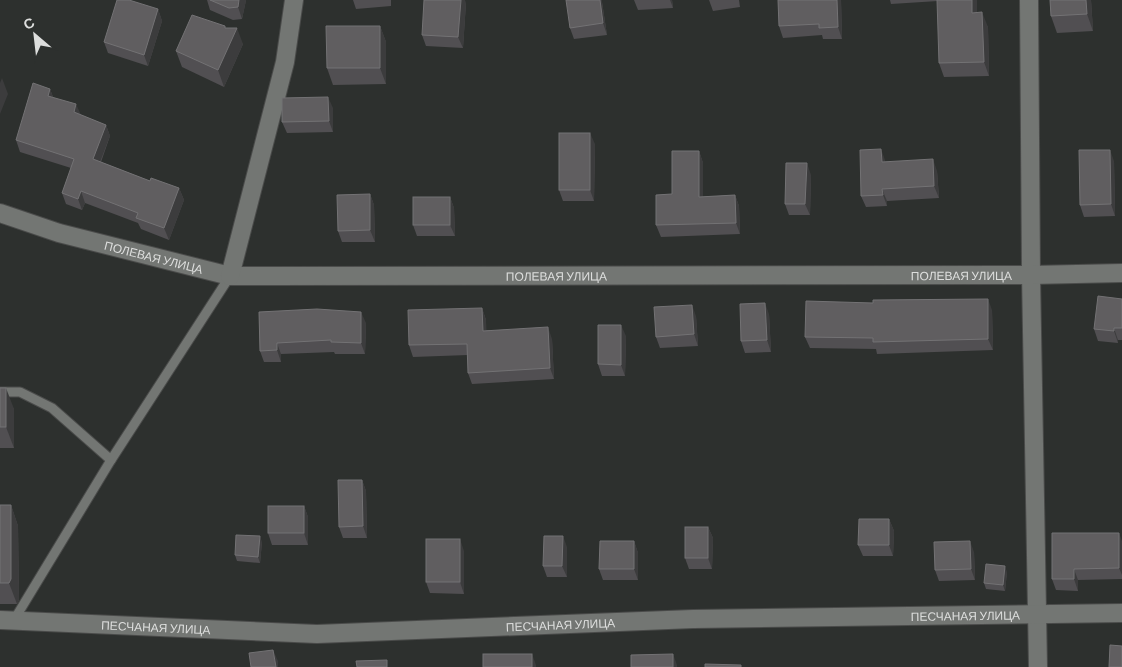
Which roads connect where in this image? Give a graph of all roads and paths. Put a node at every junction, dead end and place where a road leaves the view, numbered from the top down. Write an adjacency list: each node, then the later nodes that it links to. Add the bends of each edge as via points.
1 (294, 0): 6 (street, via 285,62)
2 (1029, 0): 5 (street)
3 (0, 213): 6 (street, ПОЛЕВАЯ УЛИЦА, via 59,233)
4 (1122, 272): 5 (street, ПОЛЕВАЯ УЛИЦА)
5 (1031, 275): 6 (street, ПОЛЕВАЯ УЛИЦА); 9 (street)
6 (230, 276): 8 (lane)
7 (0, 392): 8 (lane, via 20,392 52,408)
8 (111, 460): 11 (lane)
9 (1038, 613): 10 (street, ПЕСЧАНАЯ УЛИЦА); 11 (street, ПЕСЧАНАЯ УЛИЦА, via 693,619 317,634); 12 (street)
10 (1122, 613)
11 (7, 620)
12 (1038, 667)

